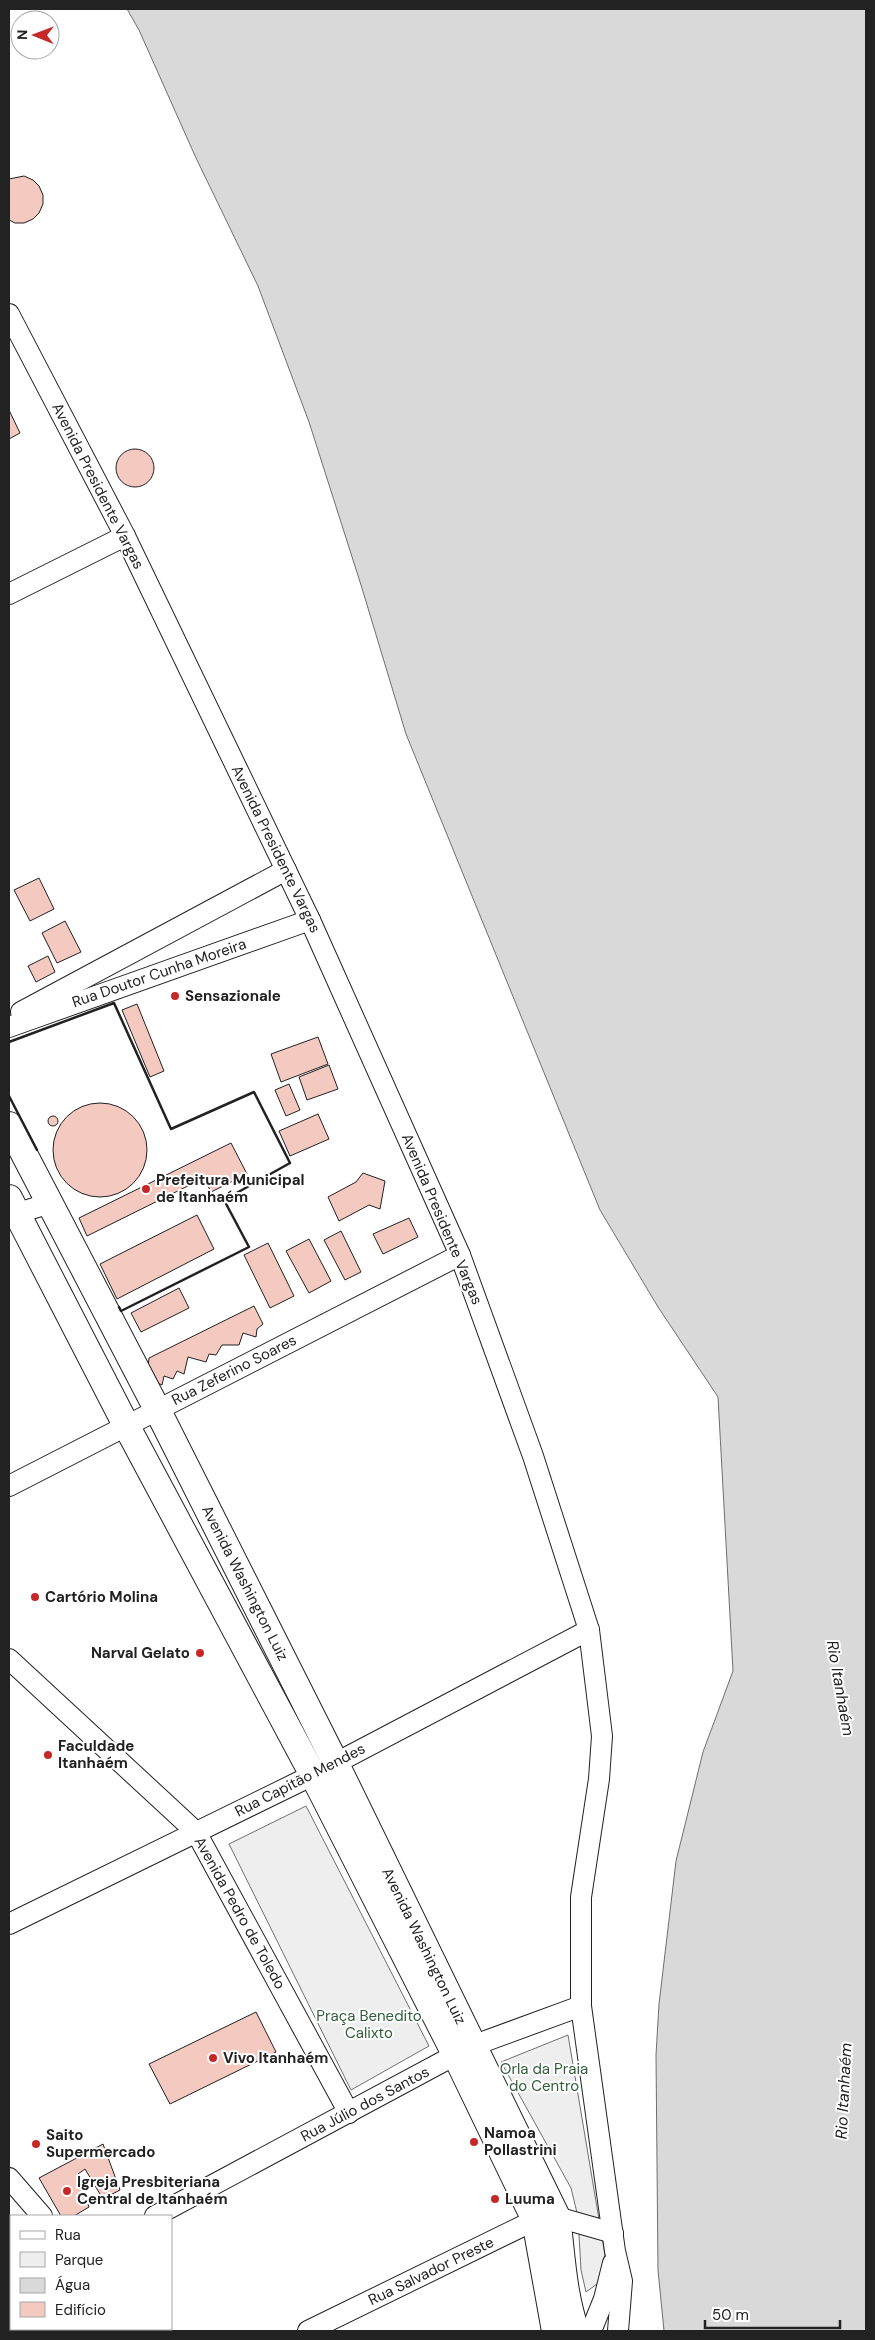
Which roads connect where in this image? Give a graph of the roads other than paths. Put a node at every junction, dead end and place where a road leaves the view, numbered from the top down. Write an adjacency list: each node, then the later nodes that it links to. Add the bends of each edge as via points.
1 (9, 314): 2 (street, Avenida Presidente Vargas)
2 (125, 536): 3 (street); 4 (street, Avenida Presidente Vargas)
3 (9, 594)
4 (286, 870): 5 (street, Avenida Presidente Vargas); 6 (street, Rua Doutor Cunha Moreira)
5 (310, 920): 7 (street, Rua Doutor Cunha Moreira); 11 (street, Avenida Presidente Vargas)
6 (9, 1018)
7 (9, 1026)
8 (9, 1125): 9 (main road, Avenida Washington Luiz)
9 (50, 1203): 10 (street); 12 (main road, Avenida Washington Luiz)
10 (11, 1209): 13 (main road, Avenida Washington Luiz)
11 (460, 1255): 12 (street, Rua Zeferino Soares); 15 (street, Avenida Presidente Vargas, via 533,1456)
12 (157, 1409): 13 (street, Rua Zeferino Soares); 17 (main road, Avenida Washington Luiz)
13 (126, 1425): 14 (street, Rua Zeferino Soares); 17 (main road, Avenida Washington Luiz)
14 (9, 1486)
15 (589, 1630): 17 (street, Rua Capitão Mendes); 20 (street, Avenida Presidente Vargas, via 602,1736 599,1779 581,1897)
16 (9, 1659): 18 (street, Avenida Pedro de Toledo)
17 (324, 1768): 18 (street, Rua Capitão Mendes); 21 (main road, Avenida Washington Luiz)
18 (196, 1832): 19 (street, Rua Capitão Mendes); 22 (street, Avenida Pedro de Toledo)
19 (9, 1924)
20 (581, 2006): 21 (street, Rua Júlio dos Santos); 27 (street, Avenida Presidente Vargas)
21 (464, 2051): 22 (street, Rua Júlio dos Santos); 26 (main road, Avenida Washington Luiz)
22 (349, 2113): 25 (street, Rua Júlio dos Santos)
23 (9, 2178): 24 (street)
24 (41, 2215)
25 (157, 2215)
26 (546, 2218): 27 (street); 28 (street, Rua Salvador Preste); 29 (main road); 30 (main road)
27 (614, 2242): 31 (street, Avenida Presidente Vargas, via 610,2283); 32 (street, Avenida Presidente Vargas, via 622,2282)
28 (308, 2331)
29 (555, 2331)
30 (576, 2331)
31 (591, 2331)
32 (618, 2331)

